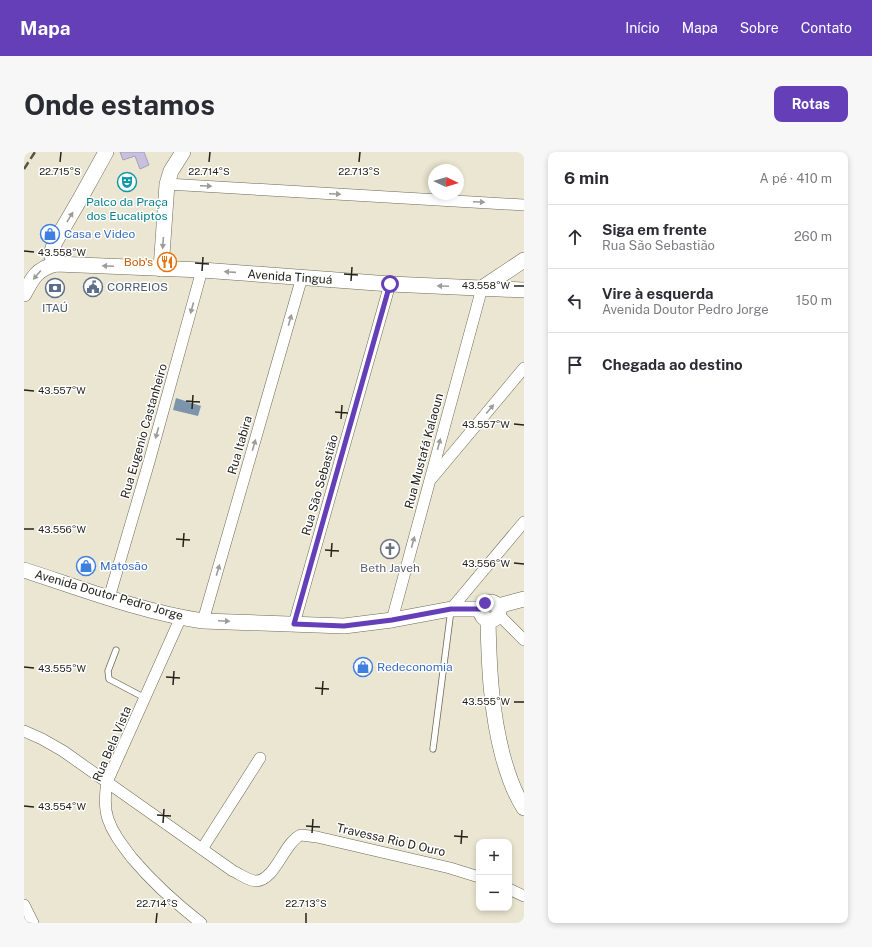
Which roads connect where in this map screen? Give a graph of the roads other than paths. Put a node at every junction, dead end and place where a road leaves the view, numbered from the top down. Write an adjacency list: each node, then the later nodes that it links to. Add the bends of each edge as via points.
1 (106, 152): 6 (street, one-way to 1, via 51,254 55,242)
2 (183, 152): 3 (street, via 171,171)
3 (167, 184): 4 (street, one-way to 4); 7 (street, one-way to 7)
4 (524, 205)
5 (524, 261): 10 (street); 12 (street)
6 (56, 264): 7 (street, Avenida Tinguá, one-way to 6); 14 (street, one-way to 14, via 40,270)
7 (161, 269): 8 (street, Avenida Tinguá)
8 (202, 270): 9 (street, Avenida Tinguá, one-way to 8); 19 (street, Rua Eugenio Castanheiro, one-way to 19)
9 (302, 278): 11 (street, Avenida Tinguá); 24 (street, Rua Itabira, one-way to 9)
10 (524, 280)
11 (390, 284): 12 (street, Avenida Tinguá, one-way to 11); 26 (street, Rua São Sebastião)
12 (482, 288): 13 (street, Avenida Tinguá); 16 (street, Rua Mustafá Kalaoun, one-way to 12)
13 (524, 290)
14 (24, 294)
15 (524, 368): 16 (street, one-way to 15)
16 (429, 482): 25 (street, Rua Mustafá Kalaoun, one-way to 16)
17 (524, 522): 21 (street)
18 (24, 570): 19 (street, Avenida Doutor Pedro Jorge)
19 (109, 598): 23 (street, Avenida Doutor Pedro Jorge)
20 (524, 599): 22 (street, Avenida Doutor Pedro Jorge)
21 (451, 609): 22 (street, Avenida Doutor Pedro Jorge); 25 (street, Avenida Doutor Pedro Jorge); 31 (lane)
22 (491, 612): 27 (street); 34 (street, via 489,677 498,736 507,772)
23 (181, 617): 24 (street, Avenida Doutor Pedro Jorge); 29 (street, Rua Bela Vista)
24 (203, 620): 26 (street, Avenida Doutor Pedro Jorge, one-way to 26)
25 (392, 620): 26 (street, Avenida Doutor Pedro Jorge, via 344,626)
26 (294, 624)
27 (524, 640)
28 (116, 650): 29 (lane, via 108,671 109,679)
29 (145, 698): 33 (street, Rua Bela Vista)
30 (24, 731): 33 (street, Travessa Rio D Ouro, via 63,750)
31 (433, 748)
32 (260, 758): 35 (street)
33 (107, 782): 35 (street, Travessa Rio D Ouro); 41 (street, Rua Bela Vista, via 108,819 120,843 158,887)
34 (524, 808)
35 (202, 849): 36 (street, Travessa Rio D Ouro, via 233,871 256,881 265,878 271,872 294,840 301,835 317,836)
36 (476, 876)
37 (512, 891): 38 (street)
38 (524, 896)
39 (24, 905): 40 (street)
40 (33, 923)
41 (201, 923)

